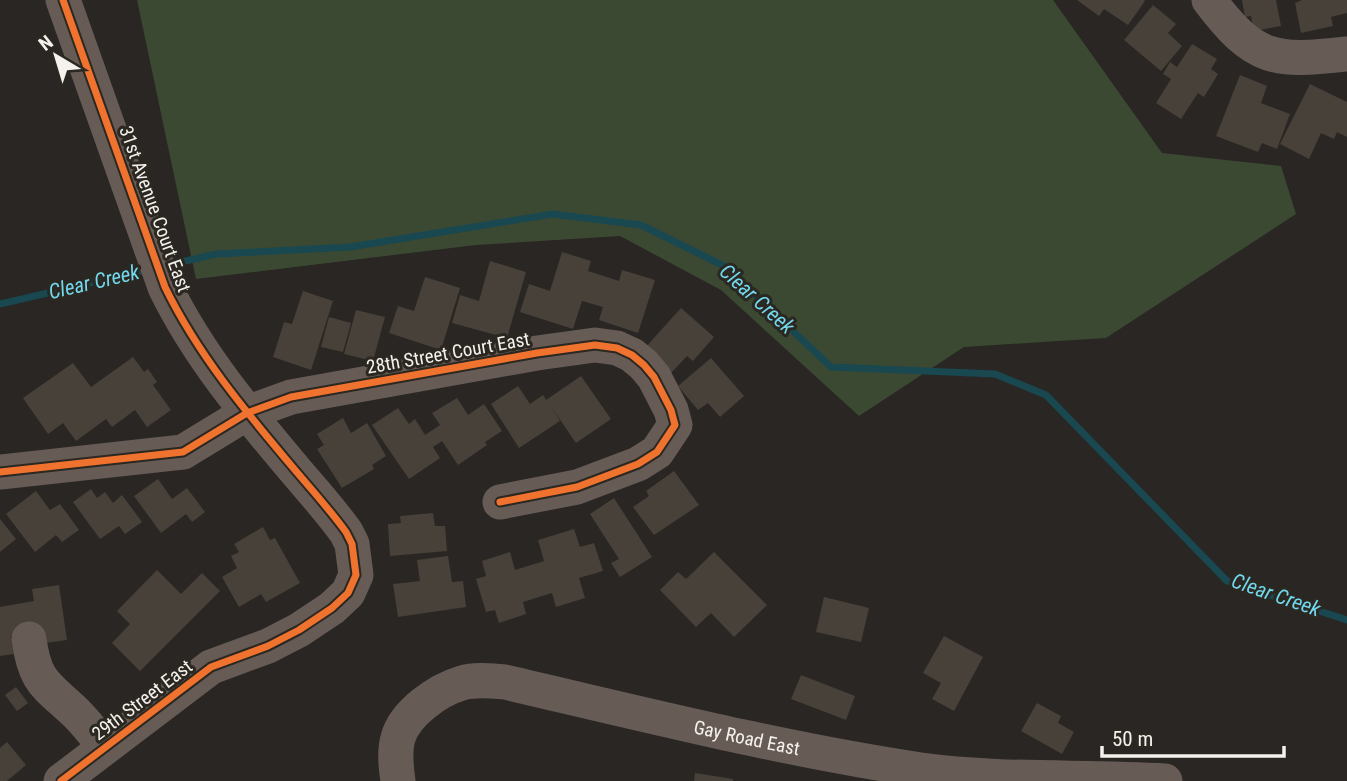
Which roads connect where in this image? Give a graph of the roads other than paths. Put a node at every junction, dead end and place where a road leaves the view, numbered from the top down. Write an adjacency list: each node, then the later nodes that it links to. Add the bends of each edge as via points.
1 (63, 0): 4 (street, 31st Avenue Court East, via 165,287 197,346)
2 (1209, 0): 3 (street, via 1238,36 1268,54 1307,58)
3 (1347, 54)
4 (247, 413): 5 (street, 28th Street Court East, via 183,452); 6 (street, 28th Street Court East, via 291,397 537,352 596,345 617,348 644,365 666,399 675,425 657,452 576,487); 8 (street, 31st Avenue Court East, via 346,532 356,575 348,593 332,608)
5 (0, 472)
6 (500, 502)
7 (29, 639): 9 (street, via 40,680)
8 (248, 654): 9 (street, 29th Street East, via 211,667)
9 (105, 747): 10 (street, 29th Street East)
10 (61, 781)
11 (398, 781): 12 (street, Gay Road East, via 398,736 412,715 445,690 478,680 923,771)
12 (1165, 781)

